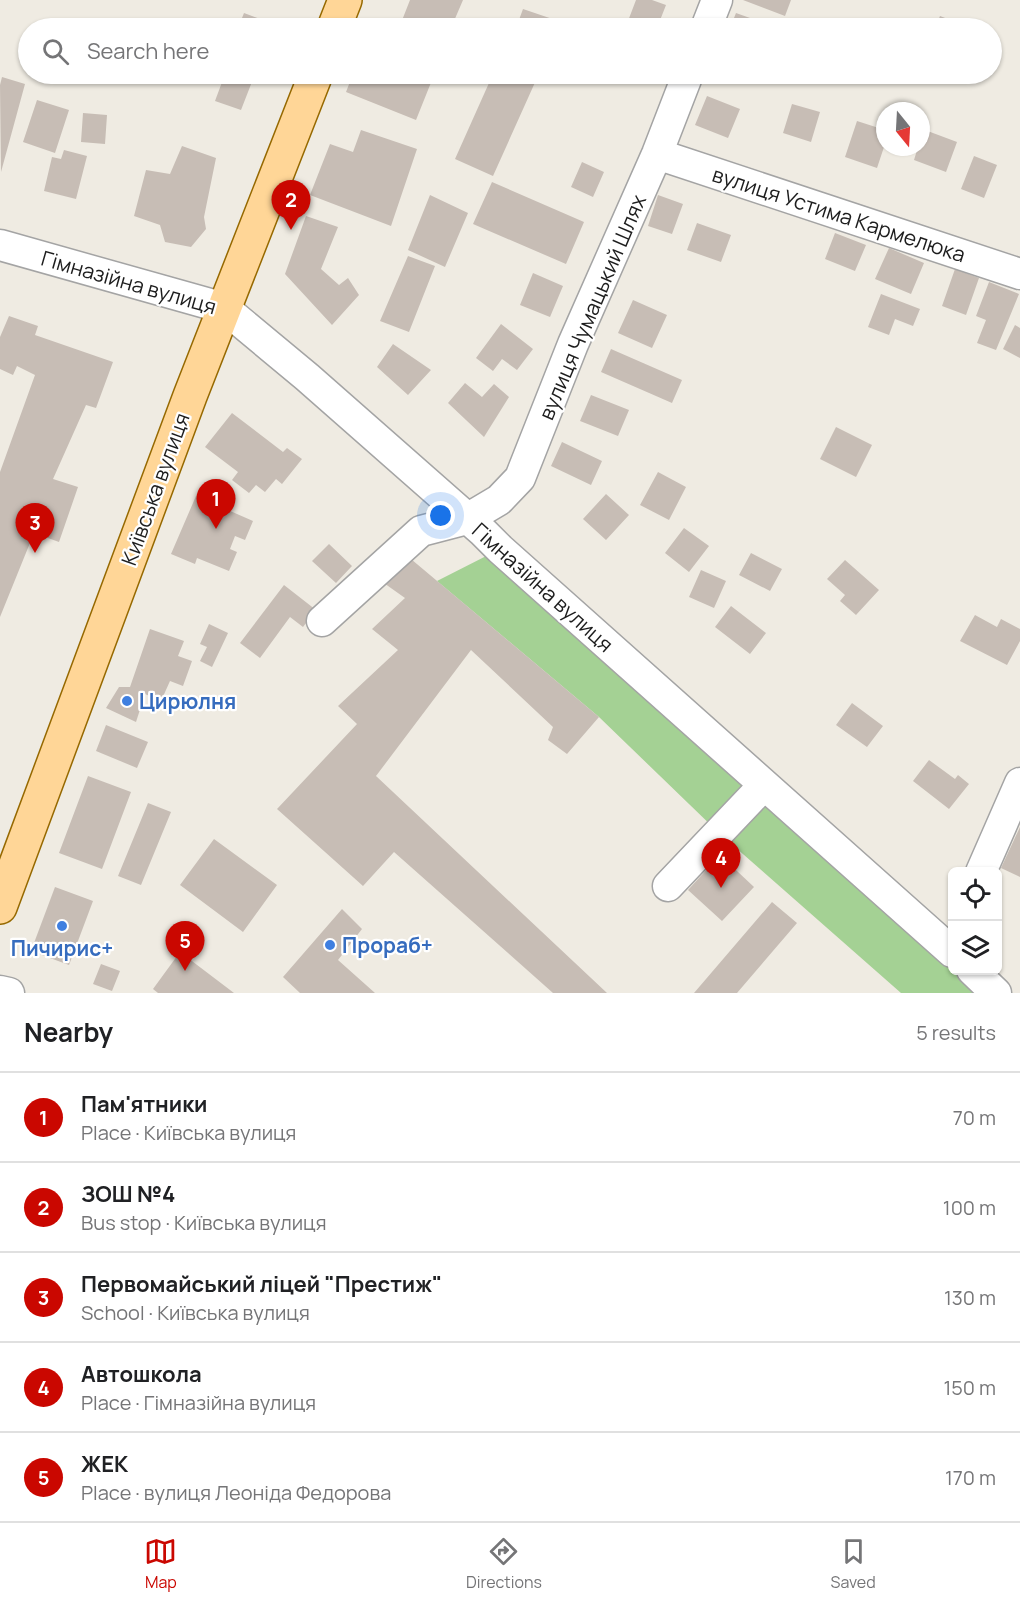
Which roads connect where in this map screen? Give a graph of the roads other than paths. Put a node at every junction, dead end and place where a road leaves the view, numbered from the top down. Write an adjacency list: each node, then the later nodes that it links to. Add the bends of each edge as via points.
1 (345, 0): 3 (main road)
2 (717, 0): 4 (street)
3 (338, 18)
4 (710, 18)
5 (312, 84): 10 (main road, Київська вулиця)
6 (684, 84): 7 (street, вулиця Чумацький Шлях)
7 (657, 154): 9 (street, вулиця Устима Кармелюка); 11 (street, вулиця Чумацький Шлях, via 573,344 520,478 499,500)
8 (0, 245): 10 (street, Гімназійна вулиця)
9 (1020, 274)
10 (224, 308): 11 (street, Гімназійна вулиця); 17 (main road, Київська вулиця)
11 (467, 519): 12 (street, вулиця Чумацький Шлях, via 421,531); 14 (street, Гімназійна вулиця)
12 (322, 621)
13 (1020, 783): 15 (street)
14 (764, 785): 16 (street); 18 (street, Гімназійна вулиця)
15 (983, 867)
16 (668, 886)
17 (0, 907)
18 (948, 942)
19 (977, 975): 22 (street)
20 (0, 991): 21 (street)
21 (9, 993)
22 (996, 993)

